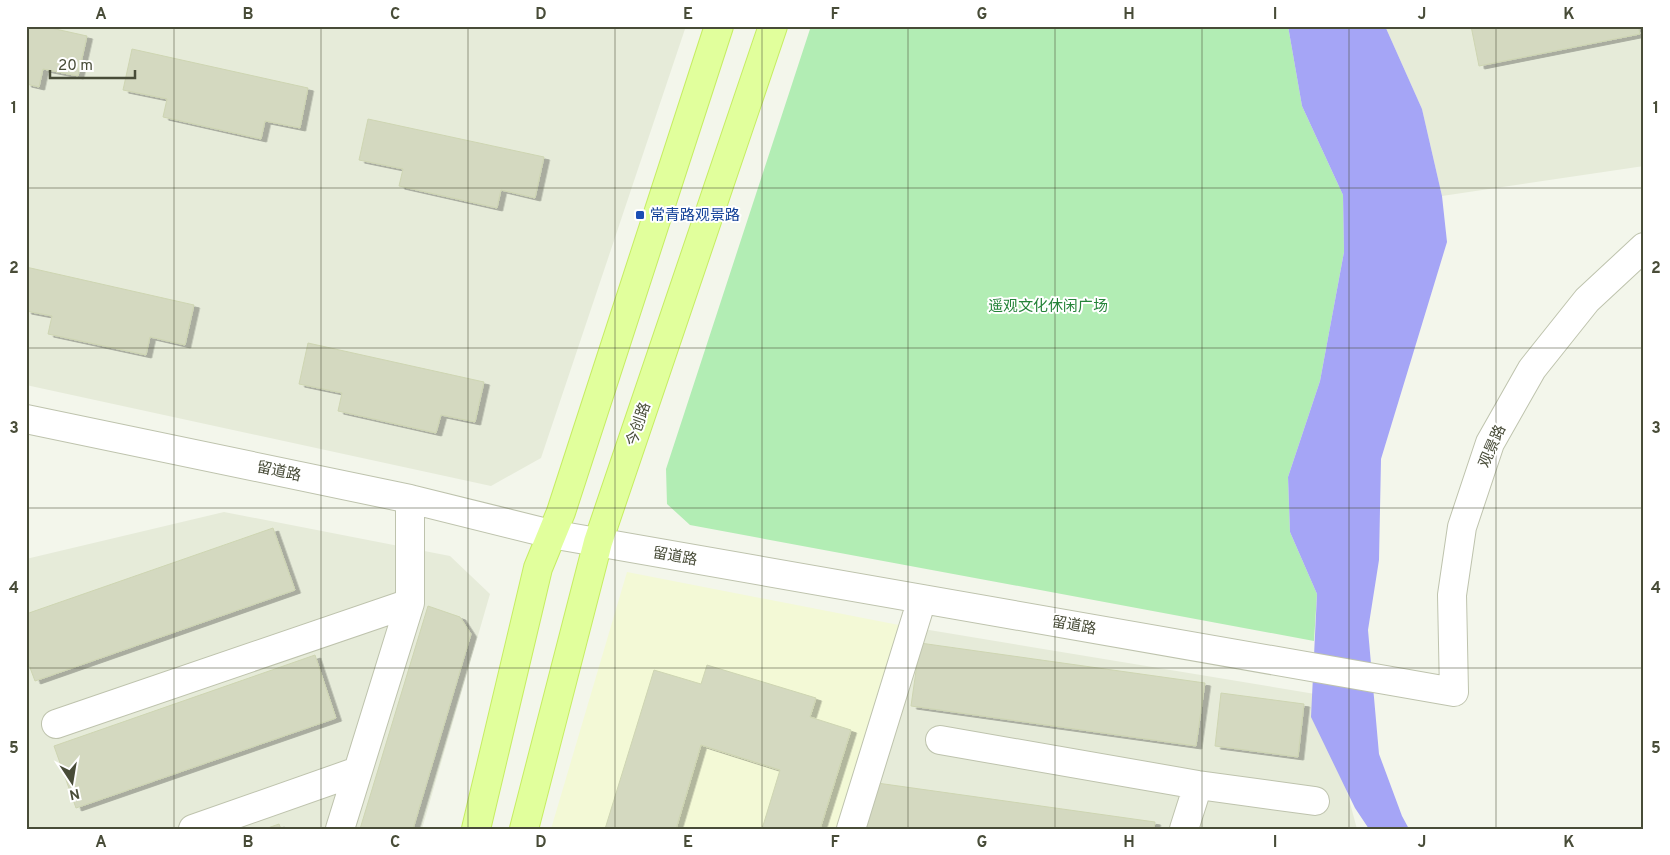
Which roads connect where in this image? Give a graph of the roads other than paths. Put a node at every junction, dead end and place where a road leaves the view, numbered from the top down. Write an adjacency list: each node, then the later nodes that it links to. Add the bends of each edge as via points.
1 (719, 26): 6 (main road)
2 (773, 26): 7 (main road, 今创路)
3 (1644, 247): 10 (street, 观景路, via 1587,300 1532,369 1490,444 1462,527 1452,595 1454,692)
4 (26, 419): 5 (street, 留道路)
5 (410, 498): 6 (street, 留道路); 9 (street)
6 (552, 534): 7 (street, 留道路); 18 (main road, via 538,568)
7 (598, 542): 8 (street, 留道路); 19 (main road, 今创路)
8 (922, 599): 10 (street, 留道路); 20 (street)
9 (410, 602): 11 (street); 13 (street)
10 (1418, 684)
11 (56, 724)
12 (940, 740): 14 (street)
13 (358, 771): 16 (street); 17 (street)
14 (1198, 785): 15 (street); 21 (street)
15 (1315, 801)
16 (193, 829)
17 (340, 829)
18 (476, 829)
19 (524, 829)
20 (851, 829)
21 (1184, 829)

